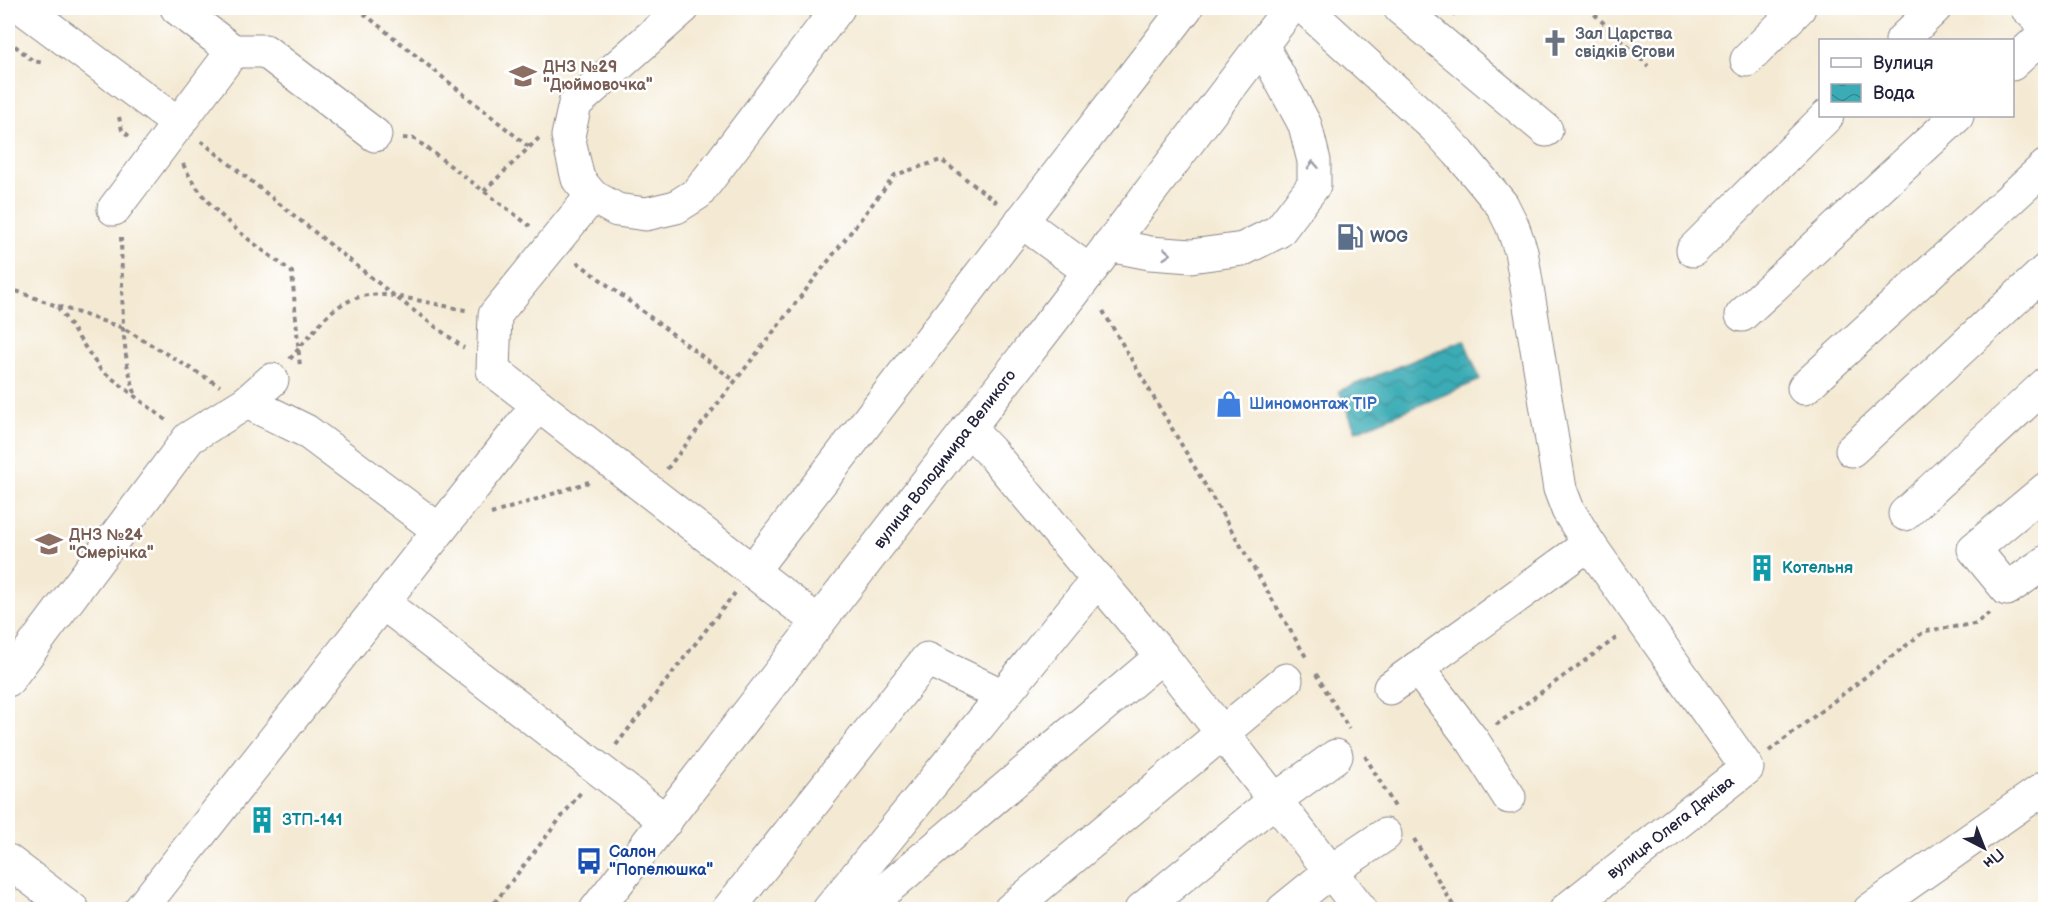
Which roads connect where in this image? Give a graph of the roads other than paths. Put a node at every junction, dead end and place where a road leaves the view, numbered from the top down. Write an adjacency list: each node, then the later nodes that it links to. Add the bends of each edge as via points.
1 (23, 8): 21 (street)
2 (177, 8): 16 (street)
3 (683, 8): 25 (street, via 574,104 568,136 578,179)
4 (838, 8): 25 (street, via 698,193 676,207 646,214 617,210)
5 (1186, 8): 27 (street)
6 (1290, 8): 15 (street, вулиця Володимира Великого)
7 (1305, 8): 43 (street, via 1435,127 1502,205 1521,252 1560,489)
8 (1400, 8): 22 (street)
9 (1799, 8): 17 (street)
10 (1935, 8): 14 (street)
11 (2027, 8): 12 (street)
12 (2046, 26)
13 (2046, 33): 18 (street)
14 (1903, 39)
15 (1262, 45): 28 (street, вулиця Володимира Великого); 28 (street, one-way to 15, via 1191,256 1243,249 1279,231 1293,213 1314,185 1314,161 1305,124)
16 (233, 51): 21 (street); 23 (street, via 265,51)
17 (1747, 60)
18 (2014, 63)
19 (1826, 117): 29 (street)
20 (1956, 117): 32 (street)
21 (174, 130): 26 (street)
22 (1546, 130)
23 (375, 135)
24 (2046, 166): 35 (street)
25 (592, 196): 37 (street, via 495,315 493,370)
26 (114, 209)
27 (1021, 221): 31 (street); 45 (street)
28 (1109, 245): 31 (street, вулиця Володимира Великого)
29 (1692, 250)
30 (2046, 270): 39 (street)
31 (1089, 271): 38 (street, вулиця Володимира Великого)
32 (1742, 315)
33 (286, 376): 36 (street)
34 (2046, 384): 41 (street)
35 (1804, 388)
36 (247, 402): 42 (street, via 306,431); 52 (street, via 189,438)
37 (538, 405): 42 (street); 45 (street)
38 (968, 428): 46 (street); 48 (street, вулиця Володимира Великого)
39 (1852, 450)
40 (2046, 489): 44 (street, via 1974,549 2007,589)
41 (1905, 514)
42 (439, 530): 47 (street)
43 (1588, 543): 50 (street); 74 (street, вулиця Олега Дяківа, via 1747,768)
44 (2046, 562)
45 (752, 571): 48 (street)
46 (1098, 579): 49 (street); 54 (street)
47 (383, 603): 60 (street); 65 (street)
48 (819, 622): 60 (street, вулиця Володимира Великого)
49 (1162, 656): 55 (street); 69 (street)
50 (1417, 668): 53 (street); 58 (street, via 1473,741)
51 (1304, 671): 55 (street)
52 (8, 680)
53 (1389, 688)
54 (1003, 696): 67 (street, via 927,659); 68 (street)
55 (1222, 733): 59 (street); 70 (street)
56 (1351, 748): 59 (street)
57 (2046, 787): 75 (street)
58 (1509, 797)
59 (1275, 800): 63 (street); 71 (street)
60 (666, 821): 66 (street, вулиця Володимира Великого)
61 (1400, 830): 63 (street)
62 (8, 861): 64 (street)
63 (1331, 871): 72 (street); 73 (street)
64 (62, 906)
65 (140, 909)
66 (596, 909)
67 (728, 909)
68 (829, 909)
69 (862, 909)
70 (1010, 909)
71 (1141, 909)
72 (1283, 909)
73 (1361, 909)
74 (1566, 909)
75 (1870, 909)

